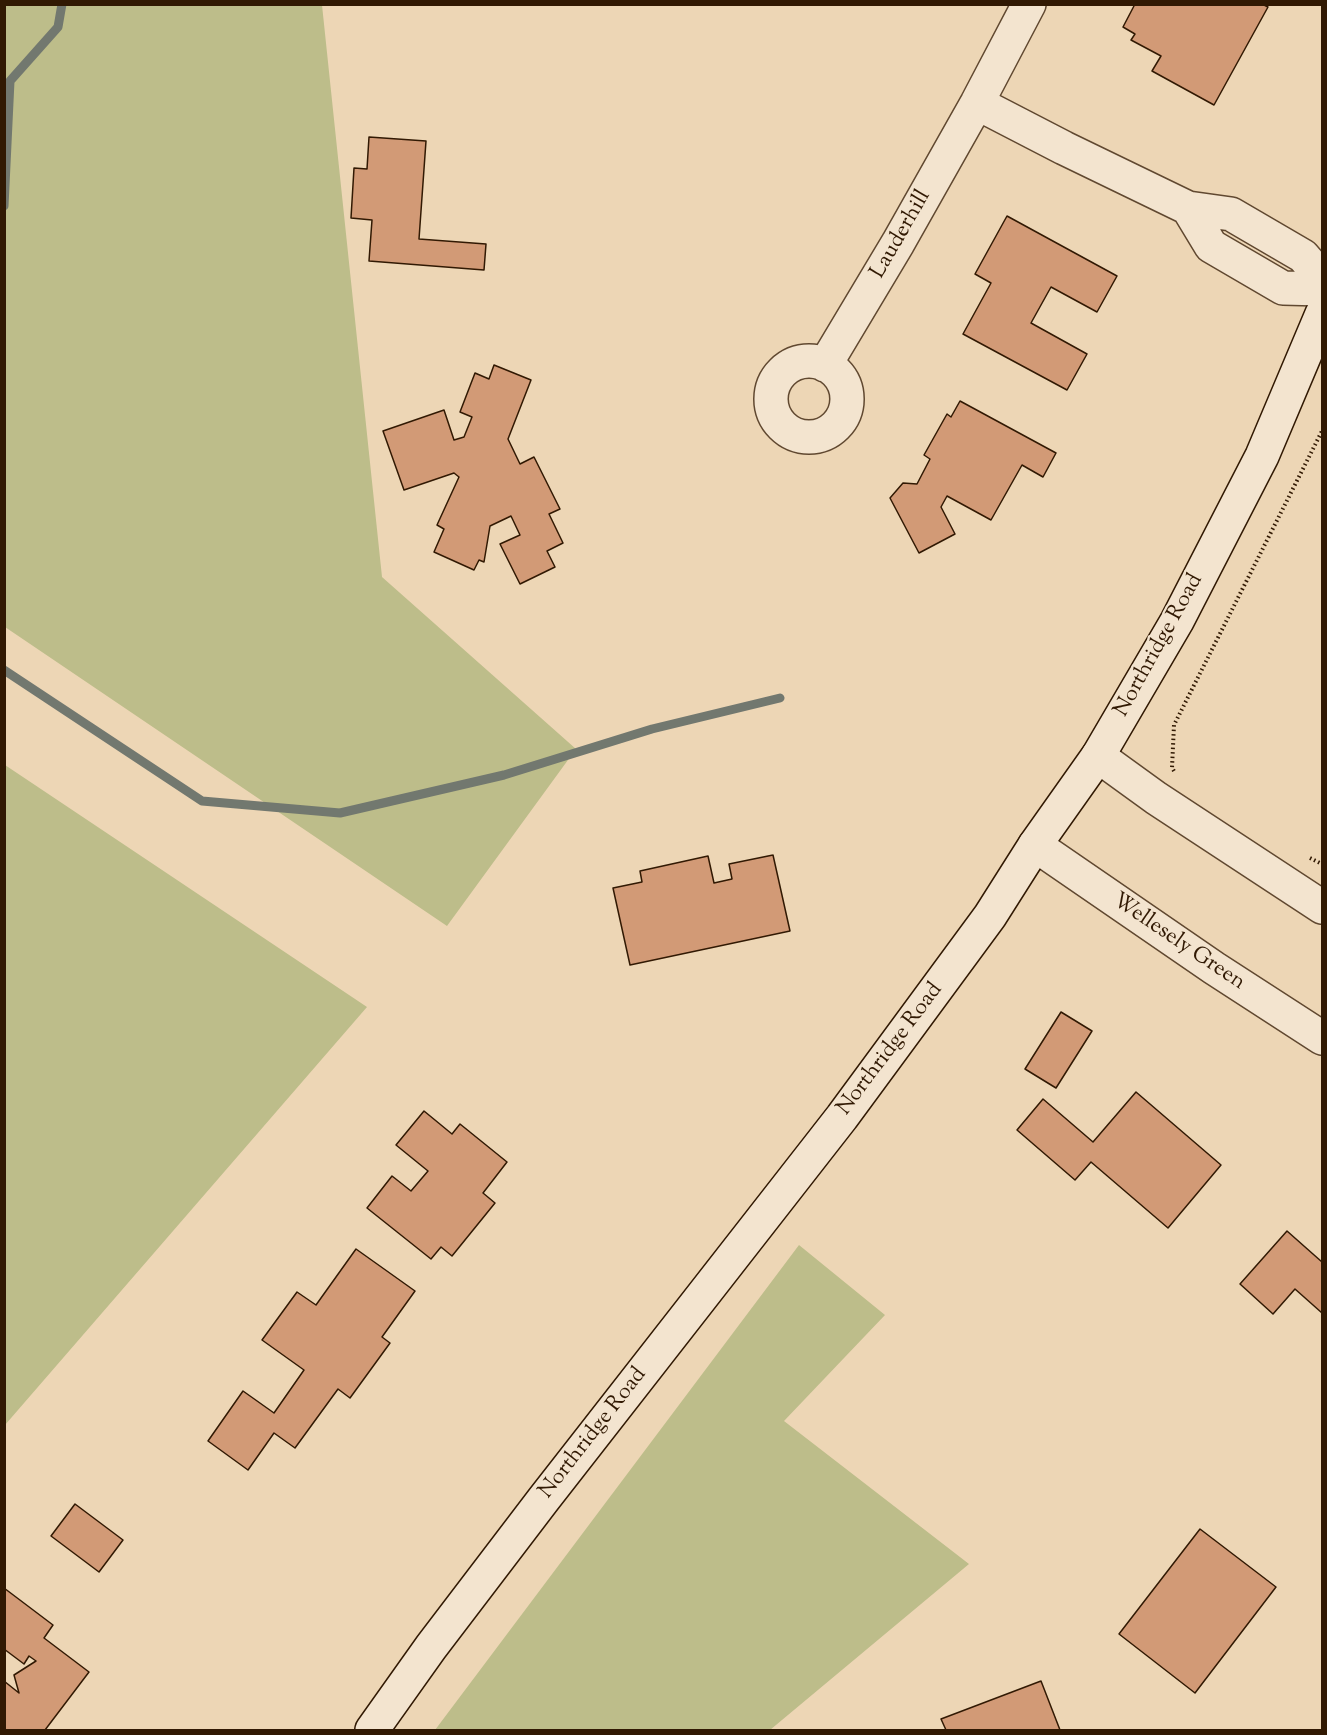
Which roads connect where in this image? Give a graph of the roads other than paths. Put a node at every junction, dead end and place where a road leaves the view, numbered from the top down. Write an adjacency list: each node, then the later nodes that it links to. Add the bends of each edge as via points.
1 (1029, 4): 2 (main road, Lauderhill)
2 (977, 103): 3 (main road); 7 (main road, Lauderhill)
3 (1188, 208): 4 (main road, via 1231,213 1303,256); 5 (main road, via 1211,246 1283,288)
4 (1323, 278)
5 (1323, 289)
6 (1323, 314): 8 (main road, Northridge Road, via 1256,466 1177,621)
7 (825, 365)
8 (1098, 756): 9 (main road, Northridge Road); 10 (main road)
9 (1035, 845): 11 (main road, Wellesely Green); 12 (main road, Northridge Road, via 990,916 842,1117 543,1500)
10 (1323, 908)
11 (1323, 1038)
12 (372, 1731)

